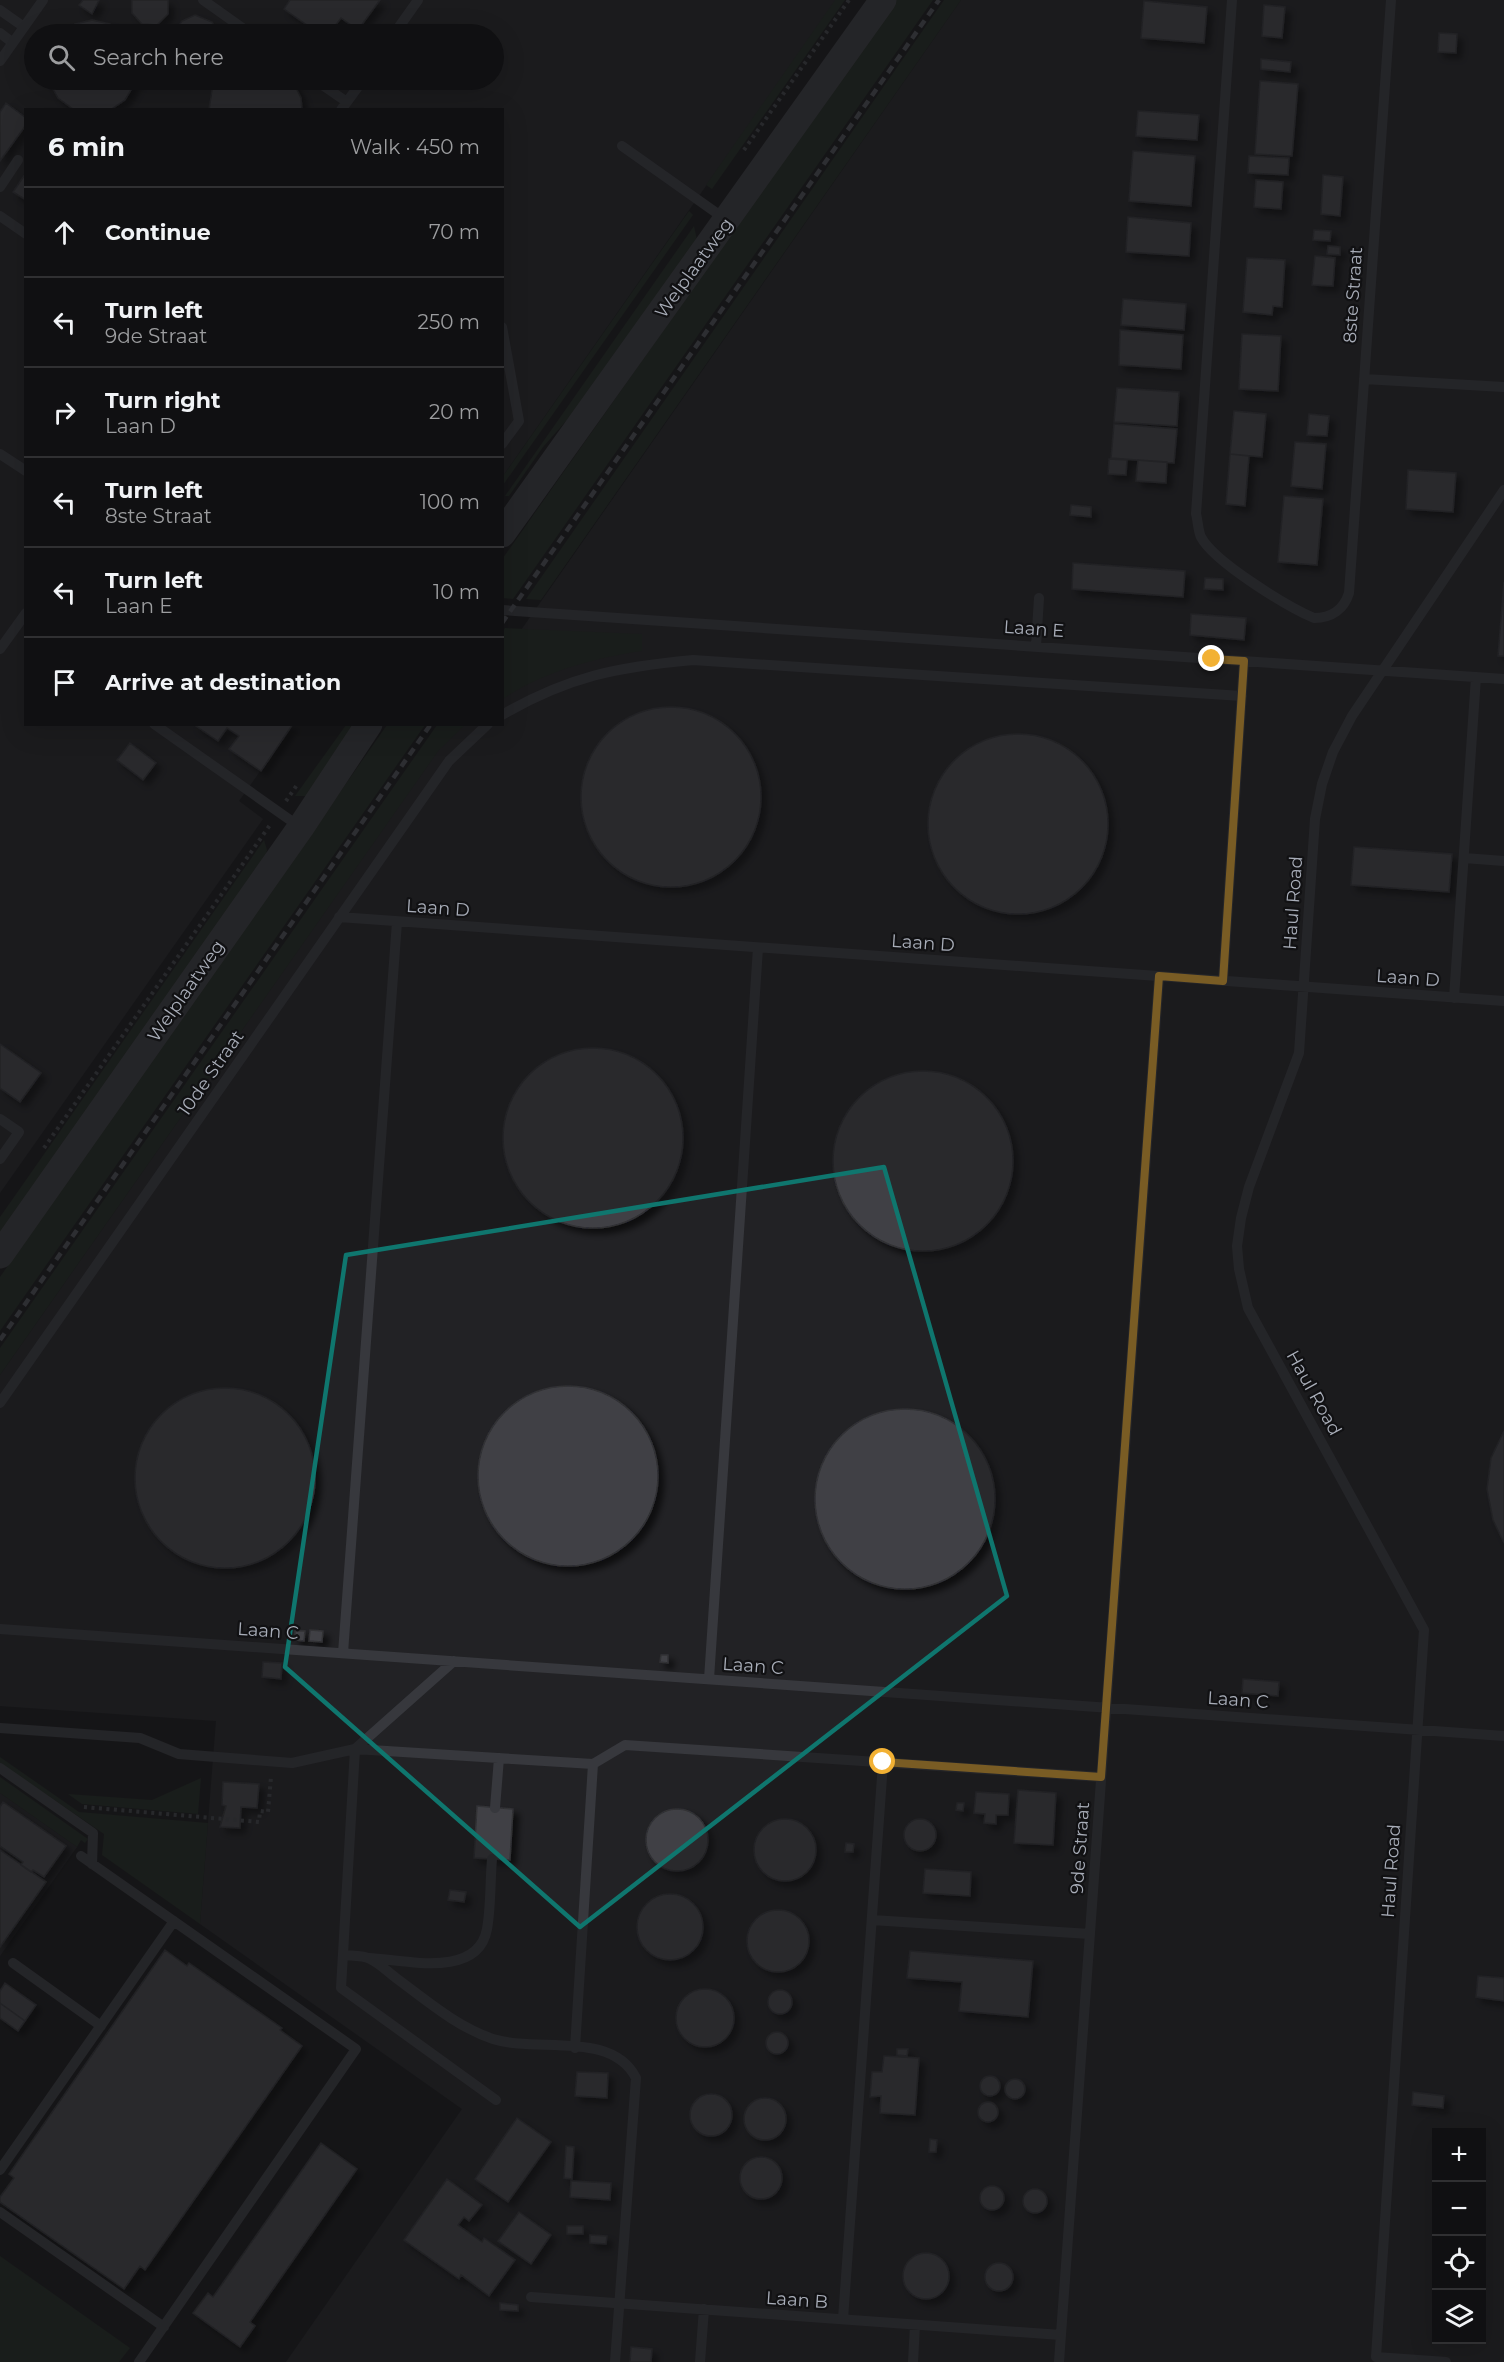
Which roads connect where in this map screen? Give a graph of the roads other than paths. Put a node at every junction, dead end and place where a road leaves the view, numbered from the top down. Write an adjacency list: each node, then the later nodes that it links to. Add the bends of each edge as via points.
1 (43, 0): 8 (lane)
2 (203, 0): 9 (lane)
3 (418, 0): 10 (lane)
4 (883, 0): 22 (street, Welplaatweg)
5 (1232, 0): 25 (lane, 8ste Straat, via 1196,514 1200,536 1230,566 1314,618 1333,614 1349,592)
6 (1391, 0): 25 (lane, 8ste Straat)
7 (0, 10): 11 (lane)
8 (26, 24)
9 (237, 24)
10 (401, 24)
11 (24, 27): 13 (lane)
12 (0, 33): 13 (lane)
13 (13, 43): 14 (lane)
14 (1, 57)
15 (326, 90): 17 (lane)
16 (356, 90): 17 (lane)
17 (344, 106)
18 (622, 146): 22 (lane)
19 (18, 160): 20 (lane)
20 (0, 187)
21 (0, 216): 23 (lane)
22 (728, 221): 31 (street, Welplaatweg)
23 (24, 233)
24 (504, 338): 27 (lane, via 519,421)
25 (1364, 379): 26 (lane)
26 (1504, 387)
27 (504, 441)
28 (0, 454): 29 (lane)
29 (24, 470)
30 (1504, 490): 40 (lane, Haul Road)
31 (504, 531)
32 (1039, 598): 37 (lane)
33 (504, 610): 37 (lane, Laan E)
34 (24, 616): 35 (lane)
35 (15, 627): 36 (lane); 38 (lane)
36 (24, 634)
37 (1036, 646): 39 (lane, Laan E)
38 (0, 649)
39 (1244, 661): 40 (lane, Laan E); 43 (lane)
40 (1381, 671): 41 (lane, Laan E); 56 (lane, Haul Road, via 1333,752 1322,784 1315,819)
41 (1476, 677): 42 (lane, Laan E); 49 (lane)
42 (1504, 679)
43 (1242, 696): 44 (lane, via 693,660 630,666 587,676 552,688); 55 (lane)
44 (504, 714)
45 (157, 726): 48 (lane)
46 (368, 726): 48 (street, Welplaatweg)
47 (486, 726): 51 (lane, 10de Straat, via 449,761)
48 (301, 827): 61 (street, Welplaatweg)
49 (1464, 858): 50 (lane); 57 (lane)
50 (1504, 861)
51 (339, 917): 52 (lane, Laan D); 62 (lane, 10de Straat)
52 (398, 922): 53 (lane, Laan D); 64 (lane)
53 (758, 948): 54 (lane, Laan D); 66 (lane)
54 (1159, 976): 55 (lane, Laan D); 67 (lane, 9de Straat)
55 (1223, 981): 56 (lane, Laan D)
56 (1303, 990): 57 (lane, Laan D); 69 (lane, Haul Road, via 1299,1053 1249,1187 1237,1246 1239,1269 1248,1308 1424,1630)
57 (1454, 998): 58 (lane, Laan D)
58 (1504, 1001)
59 (0, 1119): 60 (lane, via 19,1132)
60 (0, 1159)
61 (0, 1256)
62 (0, 1403)
63 (0, 1629): 64 (lane, Laan C)
64 (344, 1653): 65 (lane, Laan C)
65 (454, 1661): 66 (lane, Laan C); 71 (lane)
66 (709, 1679): 67 (lane, Laan C)
67 (1106, 1708): 69 (lane, Laan C); 76 (lane, 9de Straat)
68 (0, 1728): 71 (lane, via 140,1738 179,1754 292,1763)
69 (1417, 1730): 70 (lane, Laan C); 104 (lane, Haul Road, via 1376,2357)
70 (1504, 1736)
71 (356, 1749): 72 (lane); 84 (lane)
72 (499, 1758): 74 (lane); 77 (lane)
73 (883, 1762): 74 (lane, via 625,1745); 76 (lane); 81 (lane)
74 (593, 1764): 88 (lane)
75 (0, 1768): 80 (lane, via 93,1833)
76 (1101, 1777): 83 (lane, 9de Straat)
77 (495, 1808)
78 (81, 1856): 80 (lane)
79 (492, 1859): 85 (lane, via 487,1930 477,1951 468,1959 445,1963)
80 (92, 1864): 82 (lane)
81 (872, 1920): 83 (lane); 95 (lane)
82 (174, 1922): 87 (lane); 97 (lane, via 356,2049)
83 (1090, 1934): 98 (lane, 9de Straat)
84 (343, 1955): 85 (lane); 89 (lane, via 341,1988)
85 (369, 1958): 88 (lane, via 469,2029 520,2044)
86 (13, 1963): 87 (lane)
87 (101, 2026): 90 (lane)
88 (575, 2048): 93 (lane, via 616,2055 636,2078)
89 (496, 2100)
90 (0, 2170)
91 (0, 2212): 97 (lane)
92 (531, 2297): 93 (lane, Laan B)
93 (620, 2303): 94 (lane, Laan B); 100 (lane)
94 (704, 2309): 95 (lane, Laan B); 101 (lane)
95 (843, 2319): 96 (lane, Laan B)
96 (915, 2325): 98 (lane, Laan B); 102 (lane)
97 (164, 2327): 99 (lane)
98 (1061, 2335): 103 (lane, 9de Straat)
99 (139, 2362)
100 (615, 2362)
101 (700, 2362)
102 (913, 2362)
103 (1059, 2362)
104 (1446, 2362)

